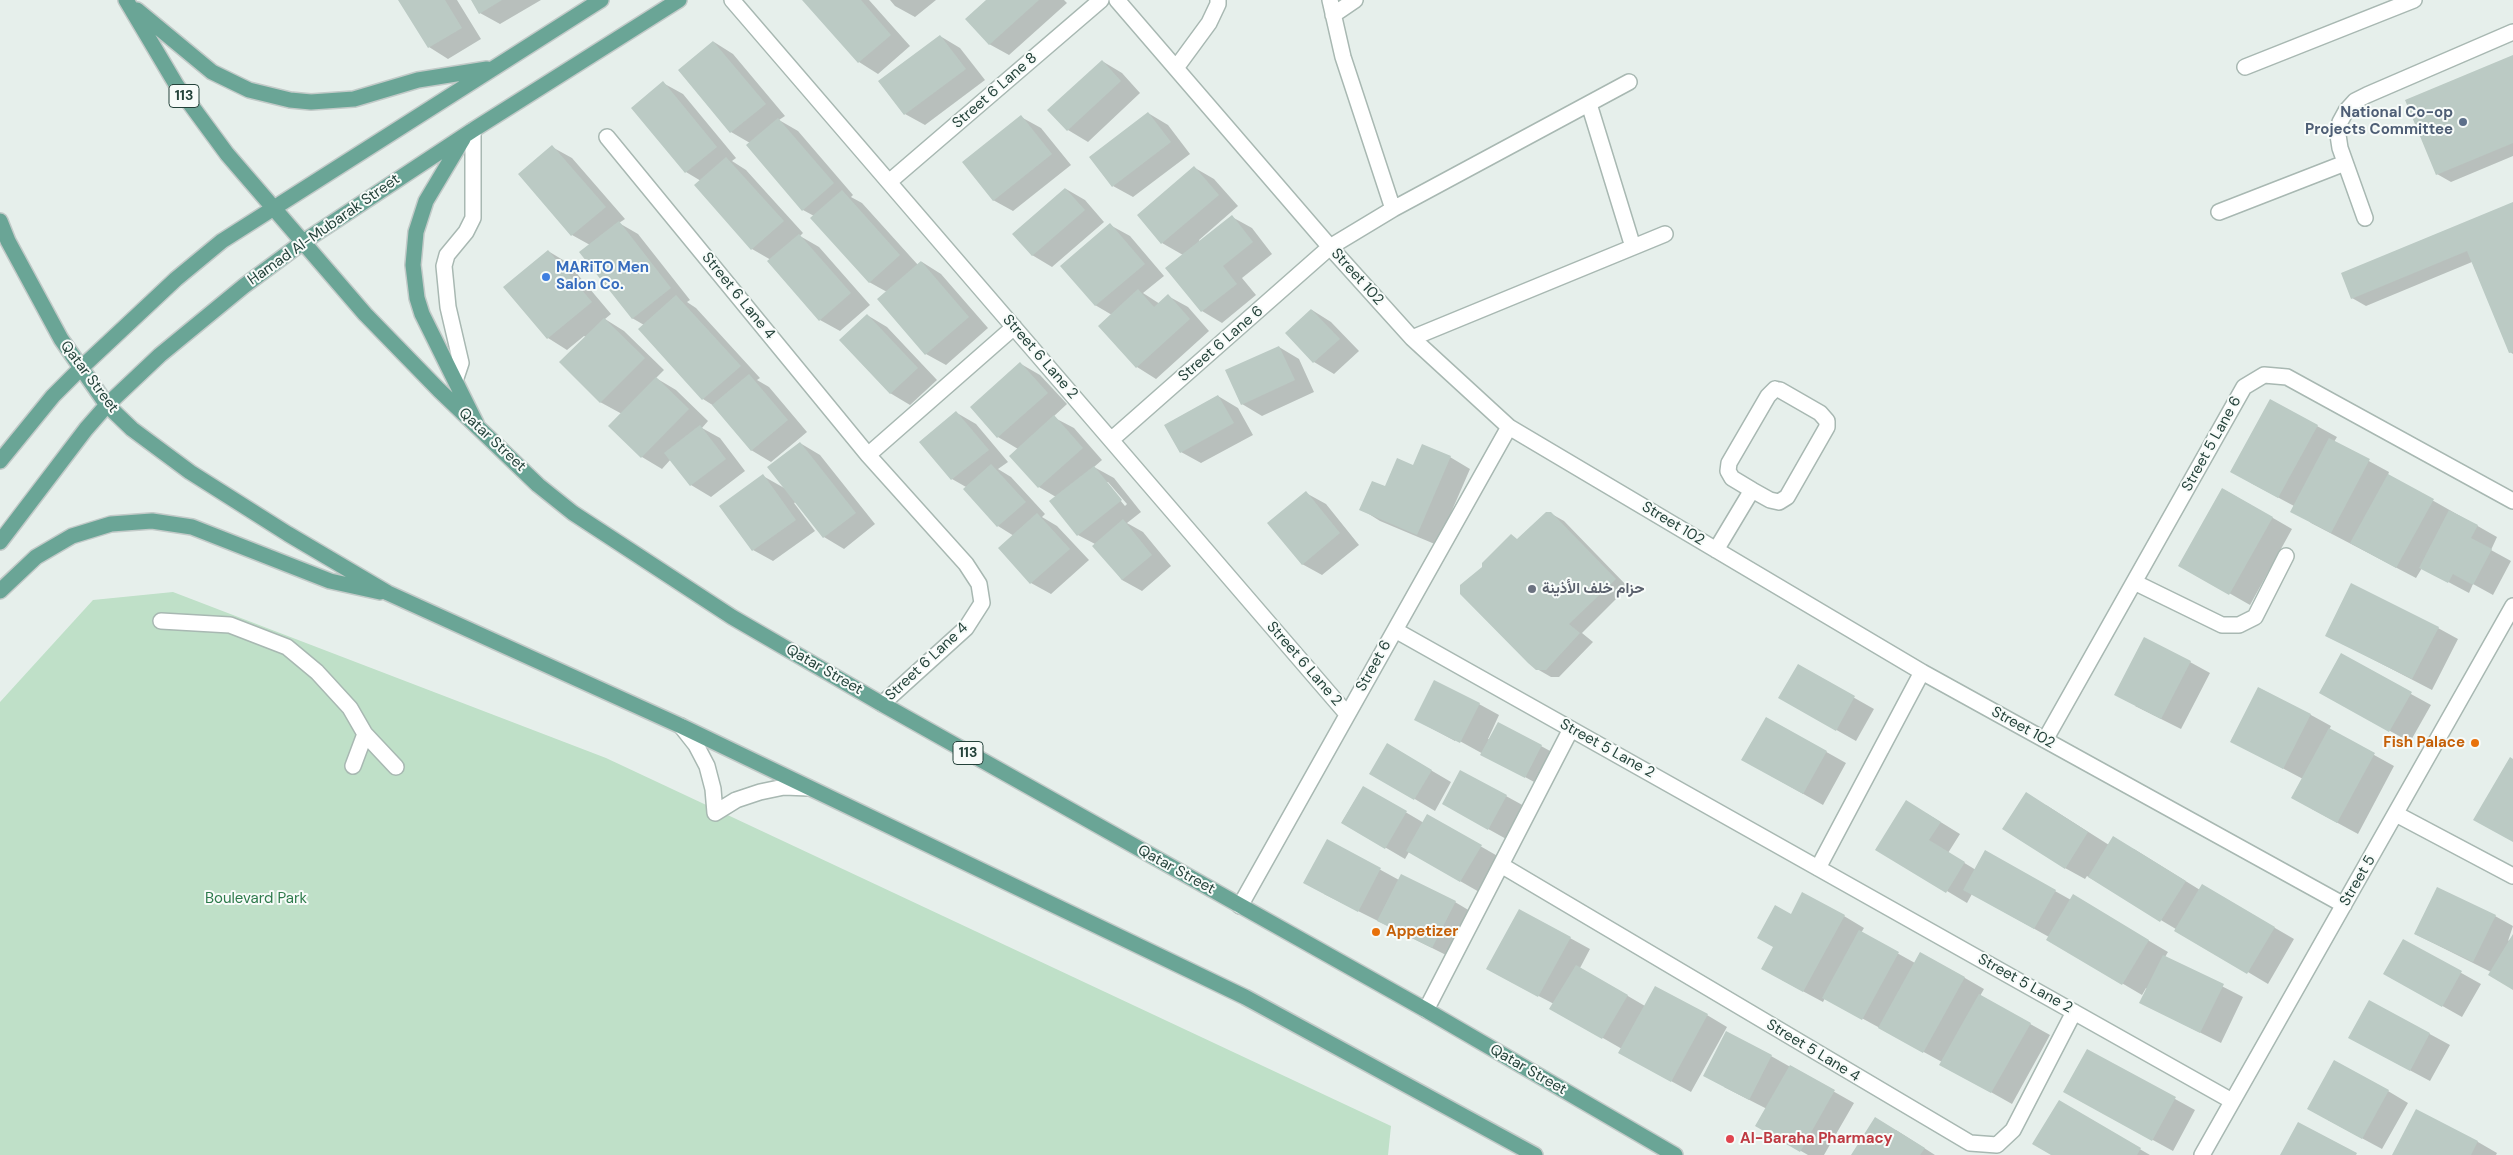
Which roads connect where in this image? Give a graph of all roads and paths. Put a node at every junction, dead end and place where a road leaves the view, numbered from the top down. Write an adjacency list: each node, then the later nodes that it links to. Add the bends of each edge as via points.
1 (601, 0): 14 (main road)
2 (679, 0): 17 (main road, Hamad Al-Mubarak Street)
3 (732, 0): 20 (street, Street 6 Lane 2)
4 (1101, 0): 20 (street, Street 6 Lane 8)
5 (1117, 0): 13 (street, Street 102)
6 (1218, 0): 13 (street, via 1209,24)
7 (1355, 0): 10 (street)
8 (2414, 0): 12 (street)
9 (127, 2): 14 (main road, via 212,72 249,90 290,100 354,99 434,76); 21 (main road, Qatar Street / 113, via 177,86 227,154)
10 (1331, 7): 22 (street)
11 (2513, 32): 19 (street, via 2355,102 2343,116 2338,135)
12 (2245, 67)
13 (1176, 68): 28 (street, Street 102)
14 (491, 69): 21 (main road)
15 (1629, 82): 16 (street, Street 6 Lane 6)
16 (1589, 104): 22 (street, Street 6 Lane 6); 29 (street)
17 (470, 132): 27 (main road, Hamad Al-Mubarak Street); 33 (street, via 473,218 447,255 444,266 448,307 461,363); 33 (main road, via 426,201 413,248 417,298 429,329)
18 (607, 137): 38 (street, Street 6 Lane 4)
19 (2345, 163): 23 (street); 24 (street)
20 (889, 182): 30 (street, Street 6 Lane 2)
21 (273, 207): 27 (main road, Qatar Street / 113); 32 (main road, via 222,241 176,279)
22 (1393, 209): 28 (street, Street 6 Lane 6)
23 (2219, 212)
24 (2365, 218)
25 (0, 221): 32 (main road, Qatar Street, via 61,340)
26 (1666, 234): 29 (street)
27 (303, 242): 34 (main road, Hamad Al-Mubarak Street, via 160,355); 36 (main road, Qatar Street / 113, via 365,314)
28 (1330, 247): 31 (street, Street 102); 37 (street, Street 6 Lane 6)
29 (1633, 247): 31 (street)
30 (1014, 327): 37 (street, Street 6 Lane 2); 38 (street)
31 (1412, 338): 35 (street, Street 102)
32 (81, 368): 34 (main road, Qatar Street); 39 (main road, via 53,396)
33 (456, 378): 36 (main road)
34 (107, 405): 42 (main road, Hamad Al-Mubarak Street); 47 (main road, Qatar Street, via 190,472)
35 (1509, 426): 43 (street, Street 102); 50 (street, Street 6)
36 (479, 428): 52 (main road, Qatar Street / 113, via 538,485 573,513 732,617)
37 (1111, 440): 53 (street, Street 6 Lane 2)
38 (868, 455): 52 (street, Street 6 Lane 4, via 966,564 979,584 982,603 966,628)
39 (0, 461)
40 (1752, 490): 40 (street, via 1729,475 1728,467 1768,396 1775,389 1780,390 1820,413 1827,421 1827,427 1783,500 1774,502); 43 (street)
41 (2513, 501): 45 (street, Street 5 Lane 6, via 2287,378 2264,375 2244,387)
42 (0, 542)
43 (1716, 550): 51 (street, Street 102)
44 (2286, 556): 45 (street, via 2256,618 2239,625 2222,625)
45 (2134, 582): 57 (street, Street 5 Lane 6)
46 (0, 591): 47 (main road, via 36,557 72,536 111,524 152,521 192,527 330,581)
47 (388, 593): 54 (main road, Qatar Street)
48 (2512, 610): 61 (street, Street 5)
49 (160, 621): 56 (street, via 230,625 287,647 317,672 343,701)
50 (1395, 630): 53 (street, Street 6); 55 (street, Street 5 Lane 2)
51 (1922, 672): 57 (street, Street 102); 63 (street)
52 (882, 704): 66 (main road, Qatar Street / 113)
53 (1347, 714): 66 (street, Street 6)
54 (681, 726): 60 (main road, Qatar Street); 60 (street, via 707,766 715,814 736,800 760,792 784,787)
55 (1571, 729): 62 (street); 63 (street, Street 5 Lane 2)
56 (365, 734): 58 (street); 59 (street)
57 (2044, 740): 65 (street, Street 102)
58 (353, 766)
59 (396, 767)
60 (810, 788): 70 (main road, Qatar Street, via 1245,997)
61 (2396, 814): 64 (street); 65 (street, Street 5)
62 (1501, 864): 67 (street); 68 (street, Street 5 Lane 4, via 1970,1143 1997,1145 2013,1130)
63 (1818, 868): 68 (street, Street 5 Lane 2)
64 (2513, 876)
65 (2344, 905): 69 (street, Street 5)
66 (1240, 906): 67 (main road, Qatar Street / 113)
67 (1426, 1010): 71 (main road, Qatar Street / 113)
68 (2074, 1012): 69 (street, Street 5 Lane 2)
69 (2232, 1101): 72 (street, Street 5)
70 (1535, 1155)
71 (1675, 1155)
72 (2202, 1155)

